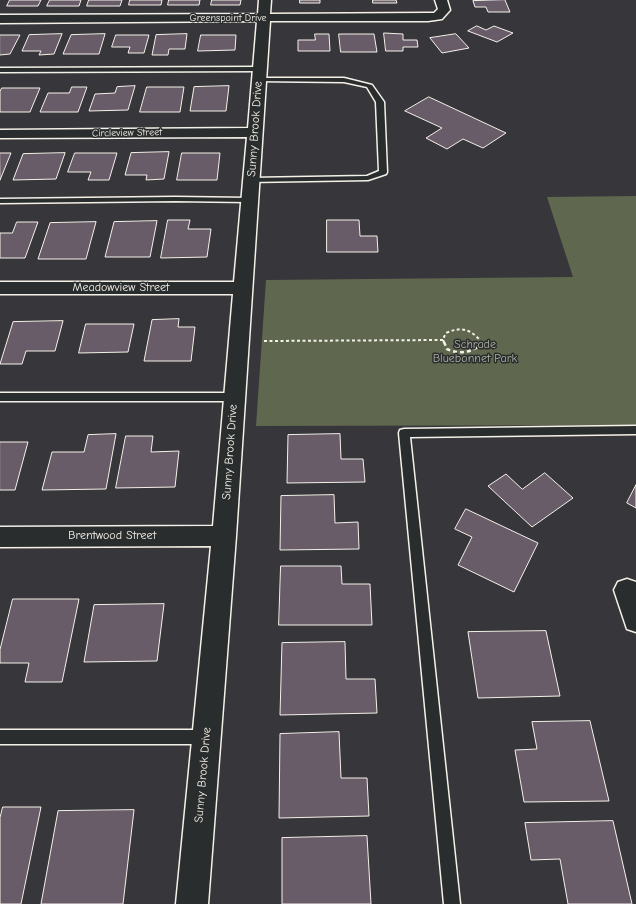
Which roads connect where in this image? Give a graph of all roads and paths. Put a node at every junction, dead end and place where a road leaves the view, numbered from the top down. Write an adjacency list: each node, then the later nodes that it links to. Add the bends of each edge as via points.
1 (441, 0): 2 (street, Greenspoint Drive, via 444,10 438,16)
2 (264, 9): 3 (street, Greenspoint Drive); 5 (street, Sunny Brook Drive)
3 (0, 19)
4 (0, 70): 5 (lane)
5 (259, 75): 6 (street, Sunny Brook Drive); 8 (lane, via 344,80 370,86 380,102 383,172 368,178)
6 (255, 132): 7 (street, Circleview Street); 8 (street, Sunny Brook Drive)
7 (0, 134)
8 (250, 190): 9 (lane, via 175,198); 11 (street, Sunny Brook Drive)
9 (0, 201)
10 (0, 288): 11 (street, Meadowview Street)
11 (243, 288): 15 (street, Sunny Brook Drive)
12 (443, 340): 12 (path, via 448,348 458,353 470,353 479,343 479,339 472,332 461,328 450,330); 13 (path)
13 (264, 341)
14 (0, 397): 15 (lane)
15 (235, 397): 17 (street, Sunny Brook Drive)
16 (636, 430): 24 (lane, via 404,433)
17 (224, 536): 18 (street, Brentwood Street); 22 (street, Sunny Brook Drive)
18 (0, 537)
19 (627, 590): 20 (street)
20 (636, 620)
21 (0, 737): 22 (lane)
22 (207, 737): 23 (street, Sunny Brook Drive)
23 (192, 904)
24 (452, 904)

